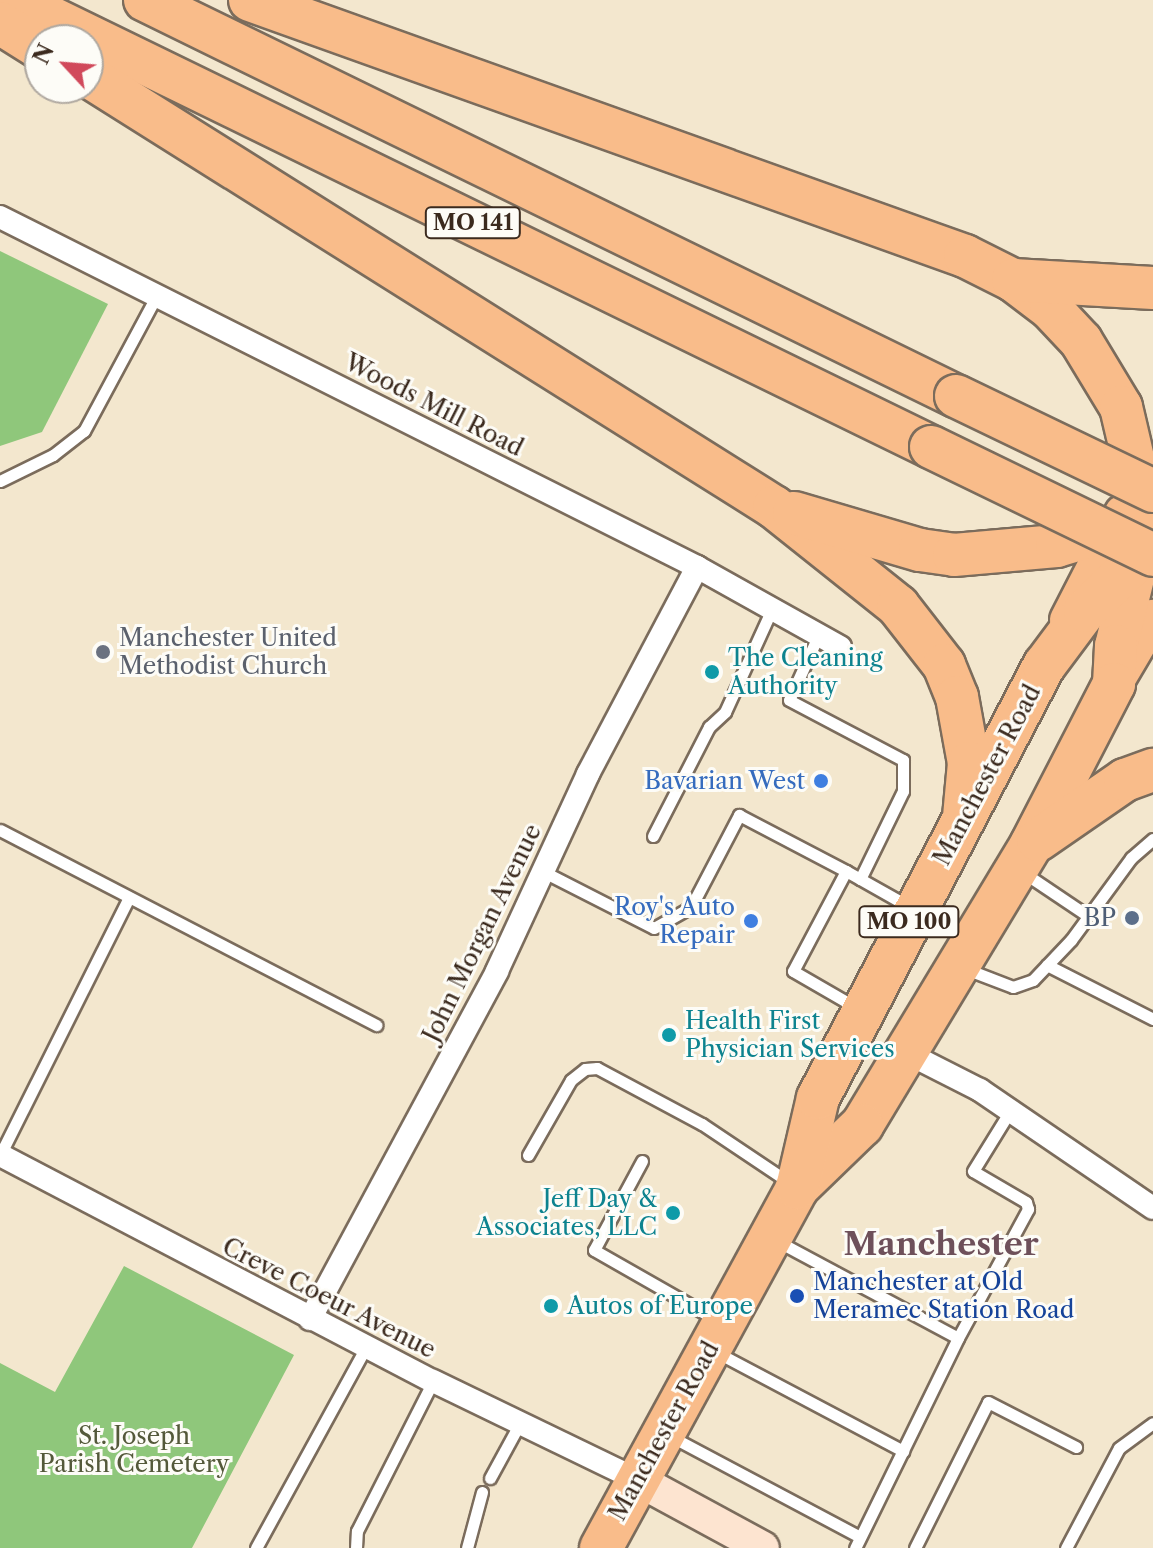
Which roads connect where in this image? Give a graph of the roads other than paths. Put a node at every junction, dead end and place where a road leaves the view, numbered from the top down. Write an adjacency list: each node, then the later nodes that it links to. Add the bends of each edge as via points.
1 (15, 0): 13 (highway, MO 141, bridge, via 931,447)
2 (145, 0): 13 (highway, MO 141, bridge, via 956,396)
3 (250, 0): 8 (highway, via 965,256)
4 (0, 23): 5 (highway)
5 (24, 38)
6 (104, 86): 12 (highway)
7 (0, 217): 10 (street, Woods Mill Road)
8 (1013, 280): 9 (highway); 13 (highway, via 1051,309 1104,375 1121,407)
9 (1153, 288)
10 (157, 295): 11 (lane, via 84,431 53,455); 14 (street, Woods Mill Road)
11 (0, 481)
12 (774, 507): 13 (highway, via 954,555 1057,546); 21 (highway, via 898,606 944,665 965,730)
13 (1144, 517): 19 (highway, via 1116,646); 21 (highway, Manchester Road / MO 100, via 1044,666)
14 (697, 567): 15 (street, Woods Mill Road); 27 (street, John Morgan Avenue, via 588,774)
15 (772, 609): 17 (street, Woods Mill Road); 23 (lane, via 725,712 709,727)
16 (1153, 618): 19 (main road, Manchester Road / MO 100)
17 (819, 634): 18 (street, Woods Mill Road); 28 (lane, via 789,700 903,760 903,791)
18 (840, 647)
19 (1114, 684): 25 (highway, Manchester Road / MO 100)
20 (1153, 770): 25 (highway, via 1125,780)
21 (964, 817): 30 (highway, Manchester Road / MO 100)
22 (0, 830): 29 (lane)
23 (653, 836)
24 (1153, 839): 31 (lane, via 1131,858)
25 (1024, 857): 31 (lane); 33 (highway, Manchester Road / MO 100)
26 (846, 871): 27 (lane, via 739,815 691,907 654,928); 28 (lane); 34 (lane, via 793,971)
27 (544, 872): 45 (street, John Morgan Avenue, via 497,971)
28 (860, 879): 30 (lane)
29 (129, 897): 36 (lane); 39 (lane)
30 (915, 910): 34 (highway, Manchester Road / MO 100)
31 (1088, 916): 32 (lane)
32 (1047, 965): 33 (lane, via 1033,980 1013,987); 35 (lane)
33 (958, 966): 37 (highway, Manchester Road / MO 100)
34 (863, 1011): 42 (highway, Manchester Road / MO 100, via 818,1098)
35 (1153, 1019)
36 (376, 1025)
37 (905, 1052): 38 (street); 42 (highway, Manchester Road / MO 100, via 862,1125)
38 (1010, 1111): 43 (street); 47 (lane, via 973,1171 1026,1202 1028,1209)
39 (0, 1155): 45 (street, Creve Coeur Avenue)
40 (528, 1155): 42 (lane, via 571,1080 585,1069 597,1068 702,1124)
41 (642, 1161): 46 (lane, via 594,1250)
42 (797, 1188): 44 (highway, Manchester Road / MO 100)
43 (1153, 1208)
44 (770, 1237): 46 (highway, Manchester Road / MO 100); 47 (lane)
45 (310, 1319): 48 (street, Creve Coeur Avenue)
46 (716, 1336): 52 (highway, Manchester Road / MO 100); 54 (lane)
47 (958, 1338): 54 (lane)
48 (366, 1347): 49 (street, Creve Coeur Avenue); 59 (lane)
49 (433, 1381): 50 (street, Creve Coeur Avenue); 60 (lane, via 357,1531)
50 (520, 1422): 55 (lane); 56 (street, Creve Coeur Avenue)
51 (1153, 1423): 65 (lane, via 1119,1448)
52 (664, 1433): 56 (highway, Manchester Road / MO 100); 58 (lane)
53 (1076, 1447): 64 (lane, via 988,1402)
54 (903, 1451): 58 (lane)
55 (490, 1478)
56 (638, 1480): 62 (highway, Manchester Road / MO 100); 63 (street)
57 (482, 1492): 61 (lane)
58 (858, 1542)
59 (256, 1548)
60 (356, 1548)
61 (467, 1548)
62 (601, 1548)
63 (763, 1548)
64 (915, 1548)
65 (1066, 1548)

